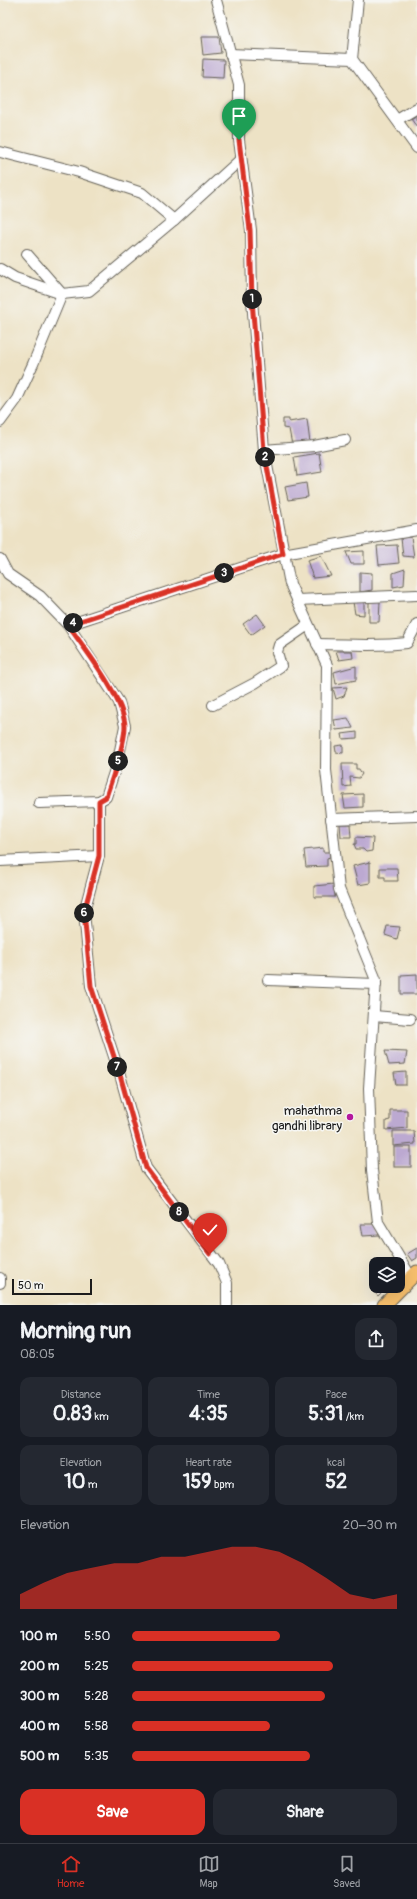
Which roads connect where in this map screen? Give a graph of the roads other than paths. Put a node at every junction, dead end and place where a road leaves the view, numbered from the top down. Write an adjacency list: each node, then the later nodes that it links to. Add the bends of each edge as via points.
1 (216, 0): 3 (street)
2 (358, 0): 4 (street)
3 (230, 54): 4 (street); 9 (street, via 239,85)
4 (352, 59): 6 (street)
5 (417, 108): 6 (street)
6 (397, 120): 7 (street)
7 (417, 148)
8 (0, 152): 10 (street, via 79,172 142,193)
9 (241, 159): 10 (street); 17 (street, via 250,230 252,300)
10 (174, 220): 13 (street, via 89,291)
11 (27, 254): 13 (street)
12 (0, 269): 13 (street, via 15,278)
13 (62, 294): 14 (street, via 17,399)
14 (3, 413): 15 (street)
15 (0, 422)
16 (345, 440): 17 (street, via 314,446)
17 (264, 450): 19 (street)
18 (417, 530): 19 (street)
19 (283, 554): 22 (street, via 290,584); 24 (street)
20 (0, 559): 24 (street, via 8,574 40,596)
21 (417, 595): 22 (street)
22 (297, 600): 25 (street)
23 (417, 624): 26 (street, via 406,644)
24 (68, 625): 28 (street, via 119,702 125,726 118,760 106,797)
25 (308, 625): 26 (street); 27 (street, via 278,645 281,666)
26 (317, 644): 31 (street, via 326,666 326,770)
27 (213, 705)
28 (99, 801): 29 (street); 32 (street)
29 (39, 803)
30 (417, 816): 31 (street)
31 (331, 819): 35 (street, via 339,889)
32 (99, 856): 33 (street); 41 (street, via 84,912 91,986 120,1075 146,1168 218,1264 227,1283)
33 (0, 861)
34 (268, 980): 35 (street)
35 (376, 984): 36 (street)
36 (374, 1016): 37 (street); 38 (street, via 369,1088 372,1170 378,1222)
37 (410, 1019)
38 (414, 1275): 42 (main road)
39 (0, 1278): 40 (street)
40 (0, 1284)
41 (227, 1305)
42 (384, 1305)

